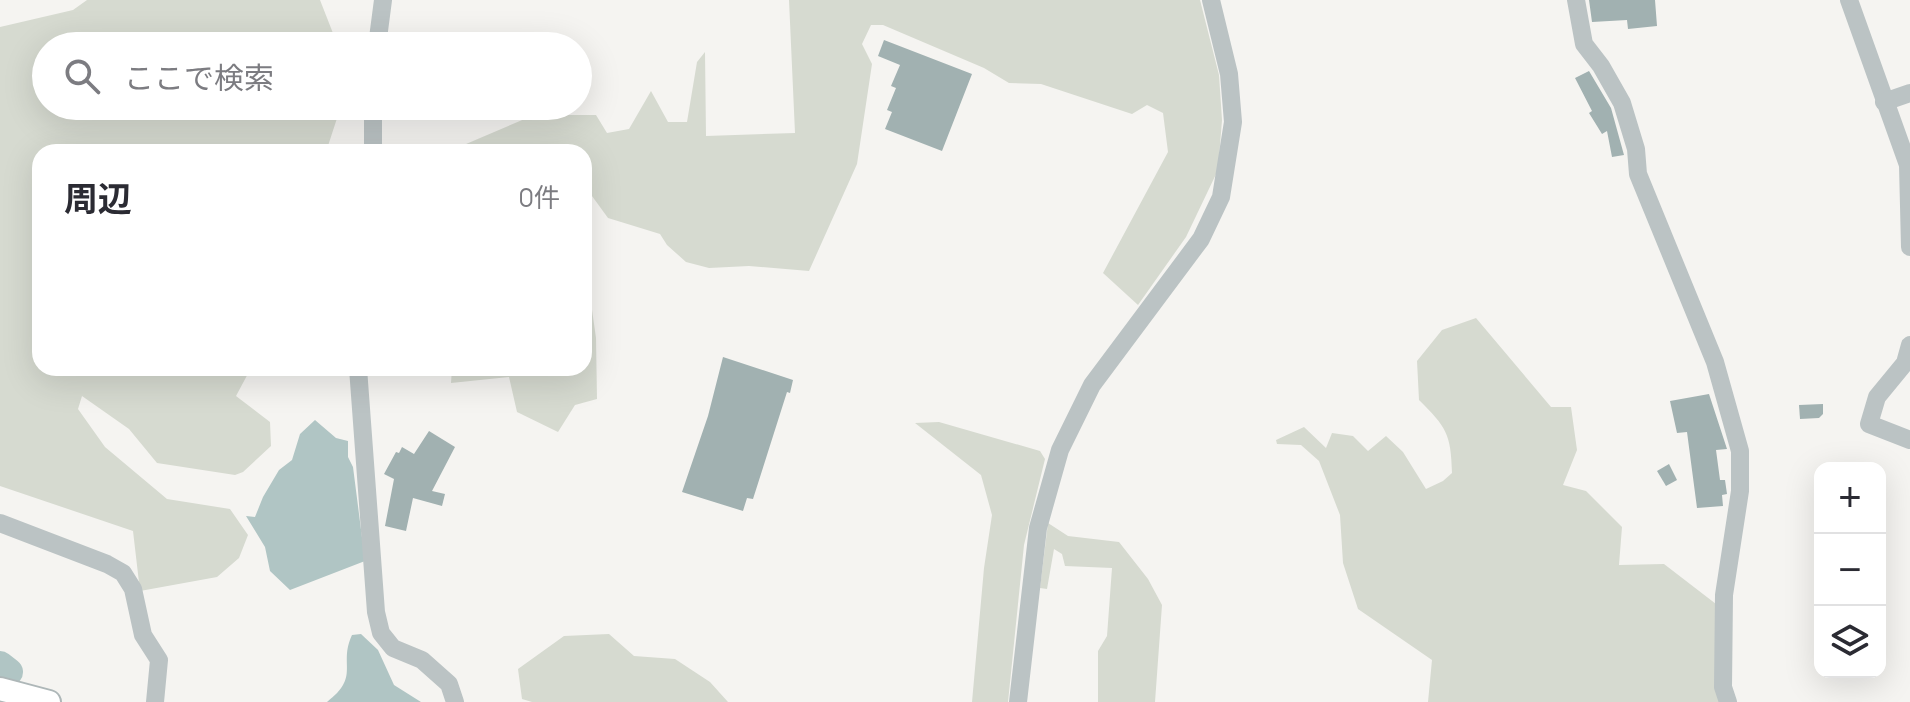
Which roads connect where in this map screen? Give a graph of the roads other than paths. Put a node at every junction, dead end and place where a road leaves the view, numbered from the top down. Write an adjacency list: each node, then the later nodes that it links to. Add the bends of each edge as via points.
1 (383, 0): 5 (street)
2 (1211, 0): 19 (street, via 1229,74 1233,122 1221,197 1201,239 1092,385 1060,450 1038,528)
3 (1576, 0): 20 (street, via 1584,44 1622,103 1638,174 1715,362 1740,451 1740,491 1724,595 1723,687)
4 (1849, 0): 7 (street)
5 (379, 32)
6 (1910, 93): 7 (street)
7 (1884, 102): 10 (street, via 1908,165)
8 (373, 120): 9 (street)
9 (373, 144)
10 (1910, 247)
11 (1910, 345): 13 (street, via 1905,363 1877,397 1869,424)
12 (359, 376): 18 (street, via 381,633 393,648 422,660 449,684)
13 (1910, 440)
14 (0, 523): 17 (street, via 123,573 133,589 143,635 159,660)
15 (0, 689): 16 (main road)
16 (49, 702)
17 (155, 702)
18 (455, 702)
19 (1018, 702)
20 (1728, 702)

